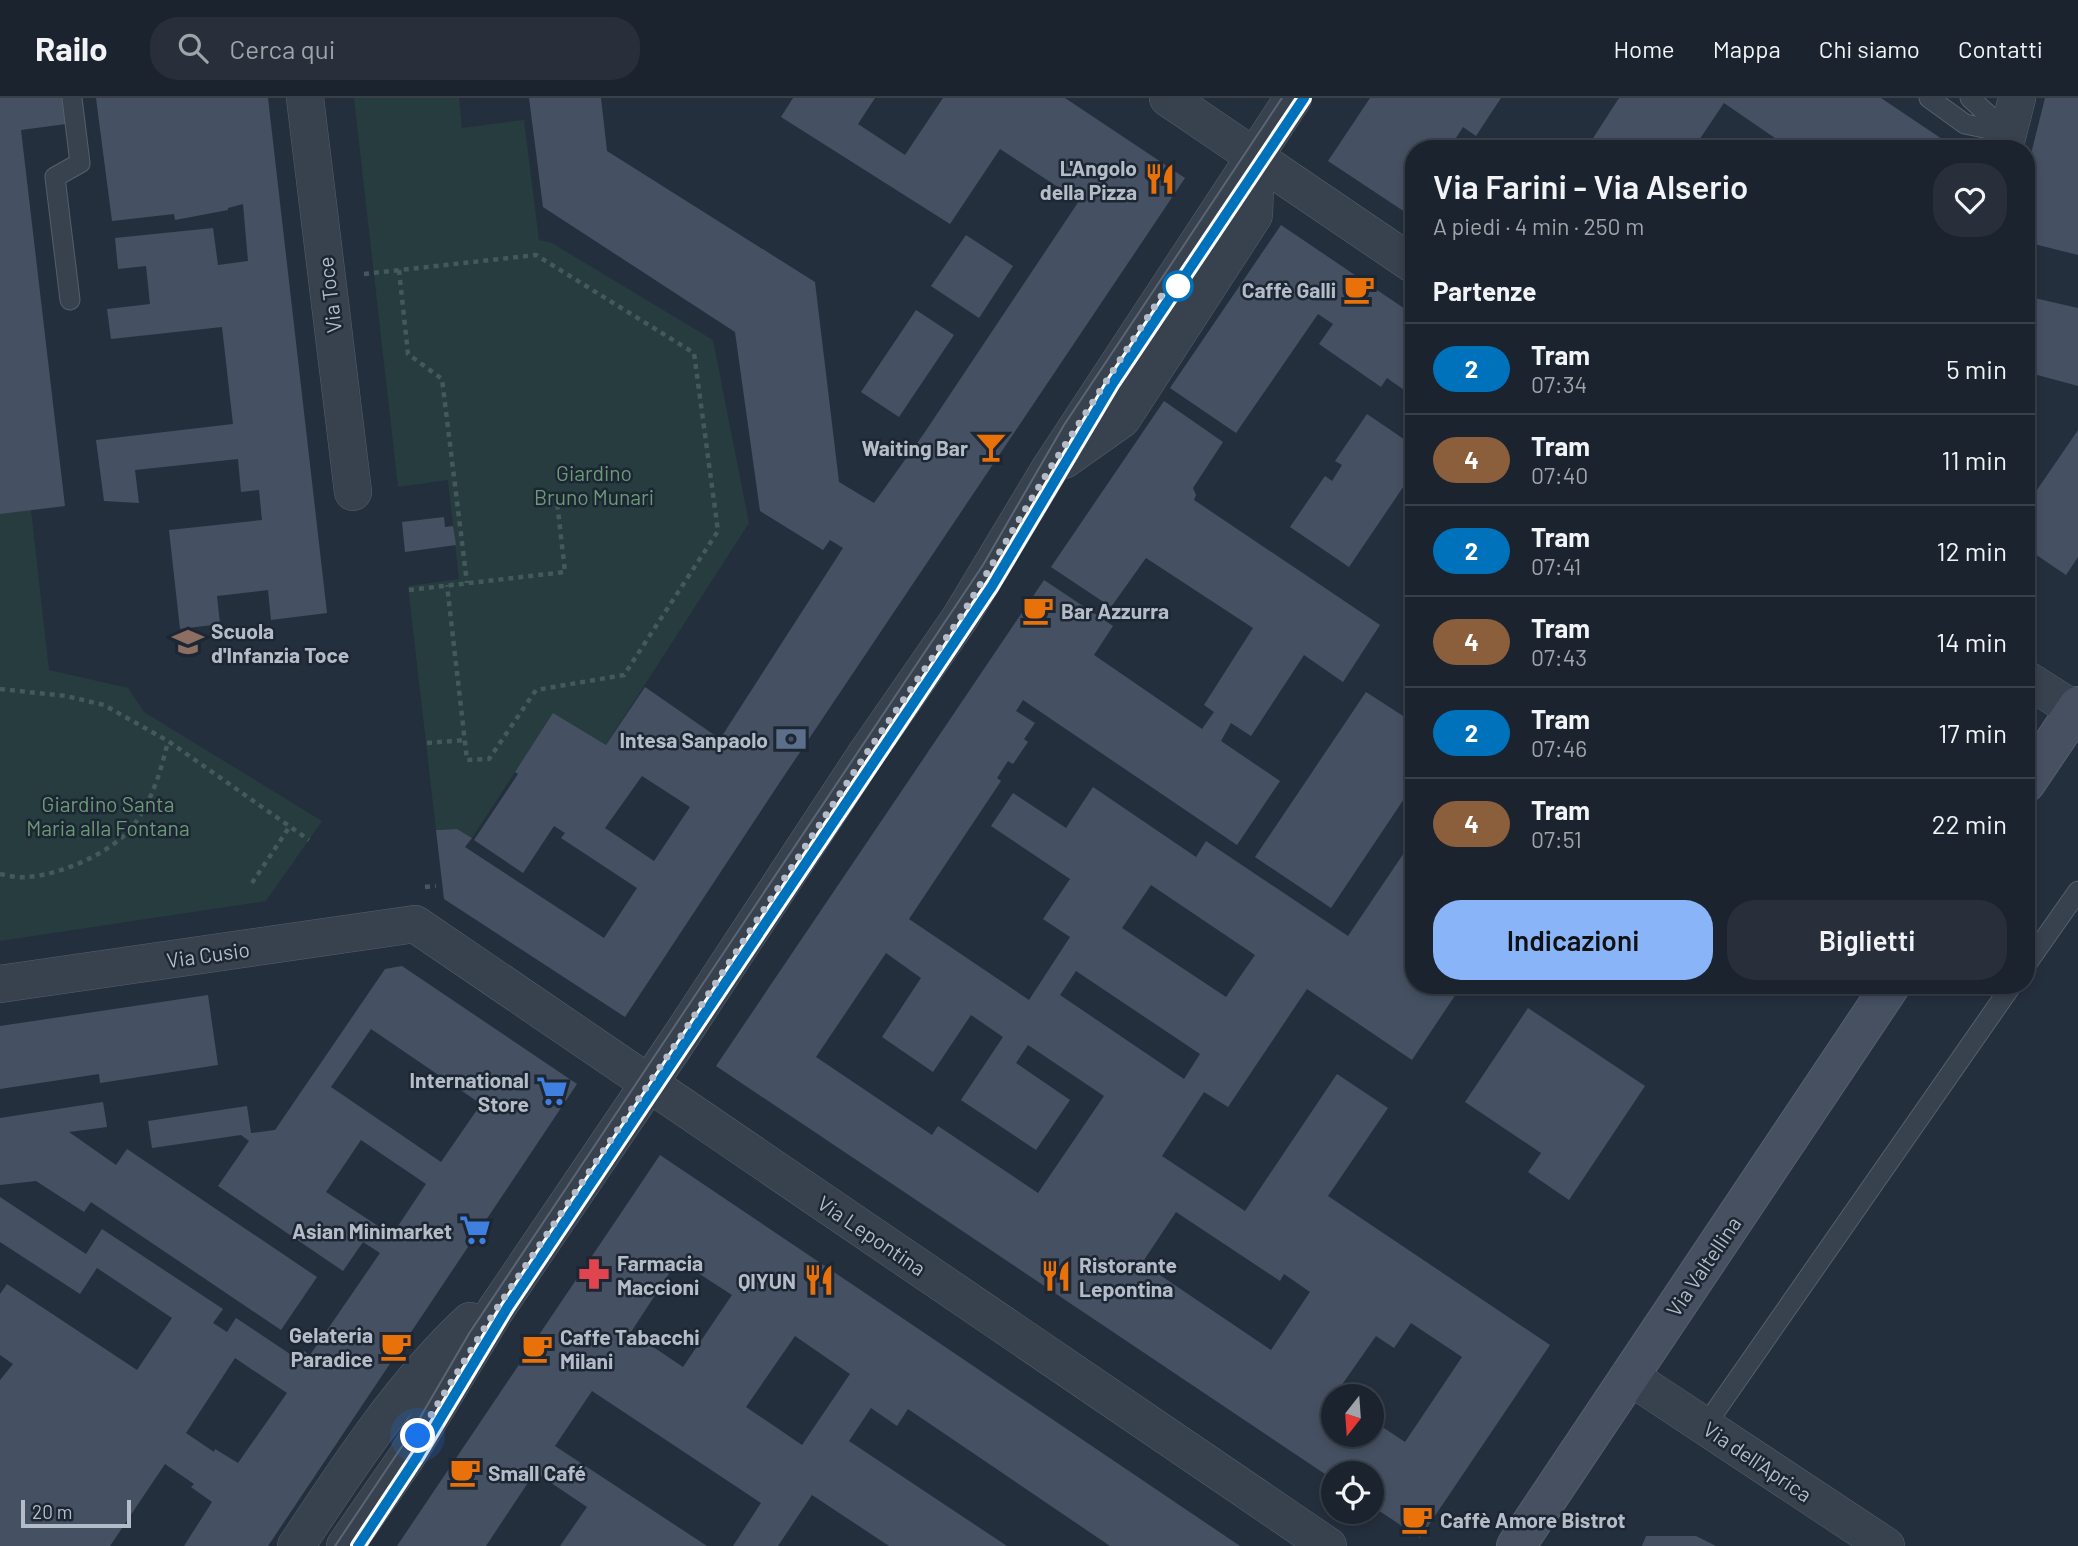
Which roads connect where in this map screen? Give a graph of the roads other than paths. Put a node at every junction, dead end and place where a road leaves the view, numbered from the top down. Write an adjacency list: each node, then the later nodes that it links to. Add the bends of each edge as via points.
1 (72, 98): 14 (lane, via 80,163 55,177)
2 (305, 98): 15 (street, Via Toce)
3 (1168, 98): 12 (street)
4 (1266, 98): 12 (street)
5 (1293, 98): 12 (street)
6 (1929, 98): 9 (lane, via 1965,124)
7 (1970, 98): 10 (lane)
8 (2017, 98): 11 (street)
9 (2004, 140)
10 (2005, 140)
11 (2006, 140)
12 (1255, 157): 13 (street); 25 (street, via 1049,470 960,618)
13 (1405, 259)
14 (70, 300)
15 (353, 492)
16 (2035, 684): 17 (street)
17 (2077, 708): 18 (main road)
18 (2035, 770)
19 (2078, 891): 21 (lane)
20 (415, 924): 22 (street, Via Cusio); 25 (street, Via Lepontina)
21 (2035, 952)
22 (0, 984)
23 (1885, 994): 27 (main road, Via Valtellina)
24 (2006, 994): 28 (lane)
25 (649, 1083): 26 (street); 31 (street, Via Lepontina)
26 (517, 1278): 29 (street, via 434,1359 362,1447); 30 (street, via 406,1458)
27 (1629, 1376): 28 (street, Via dell'Aprica); 32 (main road, Via Valtellina)
28 (1705, 1426): 33 (street, Via dell'Aprica)
29 (296, 1546)
30 (345, 1546)
31 (1328, 1546)
32 (1516, 1546)
33 (1886, 1546)

